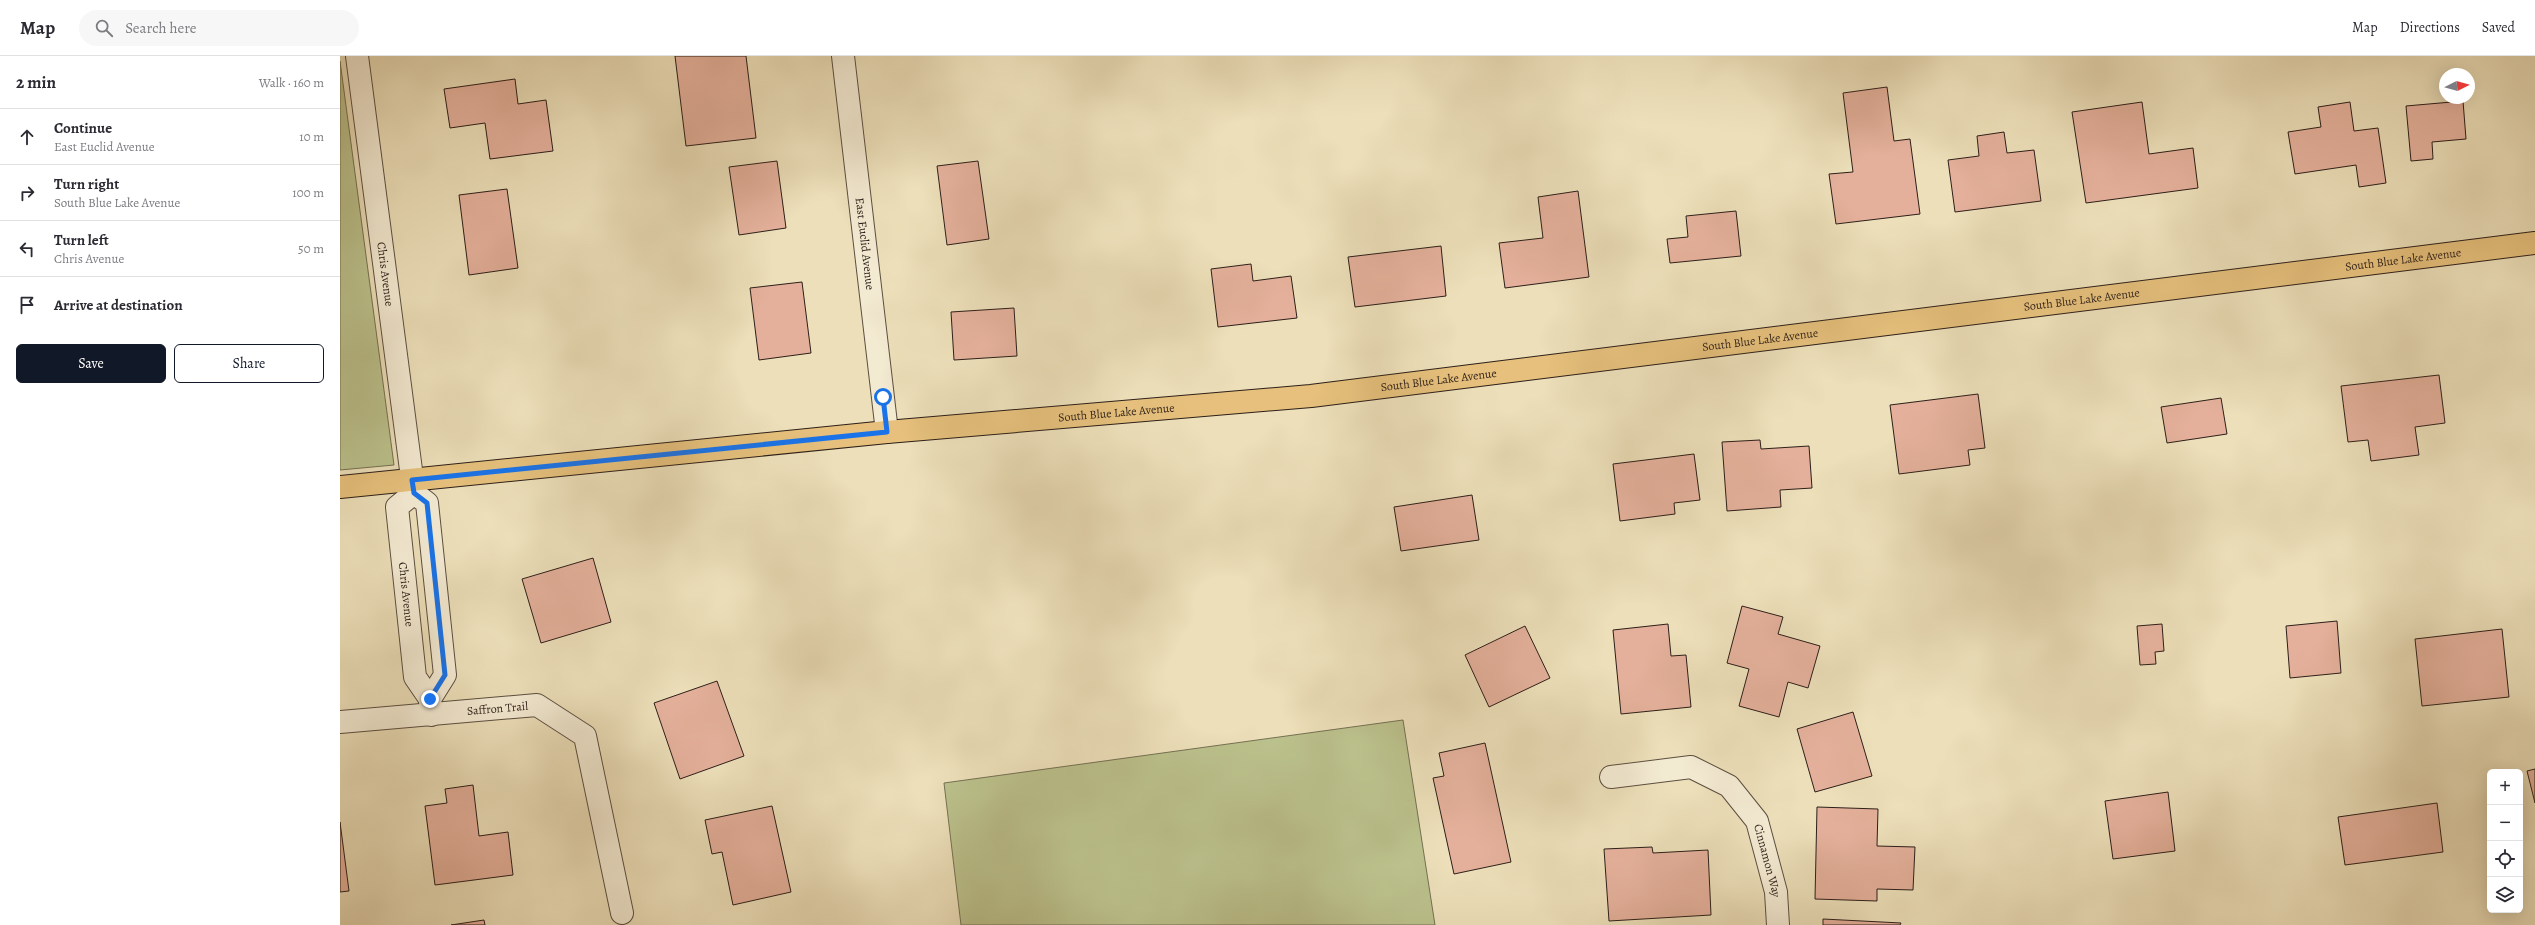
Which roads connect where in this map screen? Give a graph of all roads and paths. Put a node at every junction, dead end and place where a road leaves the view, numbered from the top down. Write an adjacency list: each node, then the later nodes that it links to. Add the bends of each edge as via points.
1 (357, 56): 5 (street, Chris Avenue)
2 (843, 56): 4 (street, East Euclid Avenue)
3 (2535, 242): 4 (main road, South Blue Lake Avenue, via 1311,396)
4 (887, 432): 5 (main road, South Blue Lake Avenue)
5 (413, 486): 6 (main road, South Blue Lake Avenue); 7 (street, via 427,503 445,675); 7 (street, Chris Avenue, via 397,507 415,677)
6 (340, 487)
7 (431, 707): 8 (street, Saffron Trail); 10 (street, Saffron Trail, via 538,705 585,736)
8 (340, 722)
9 (1611, 777): 11 (street, Cinnamon Way, via 1691,767 1729,786 1757,821 1776,892)
10 (622, 913)
11 (1778, 925)

